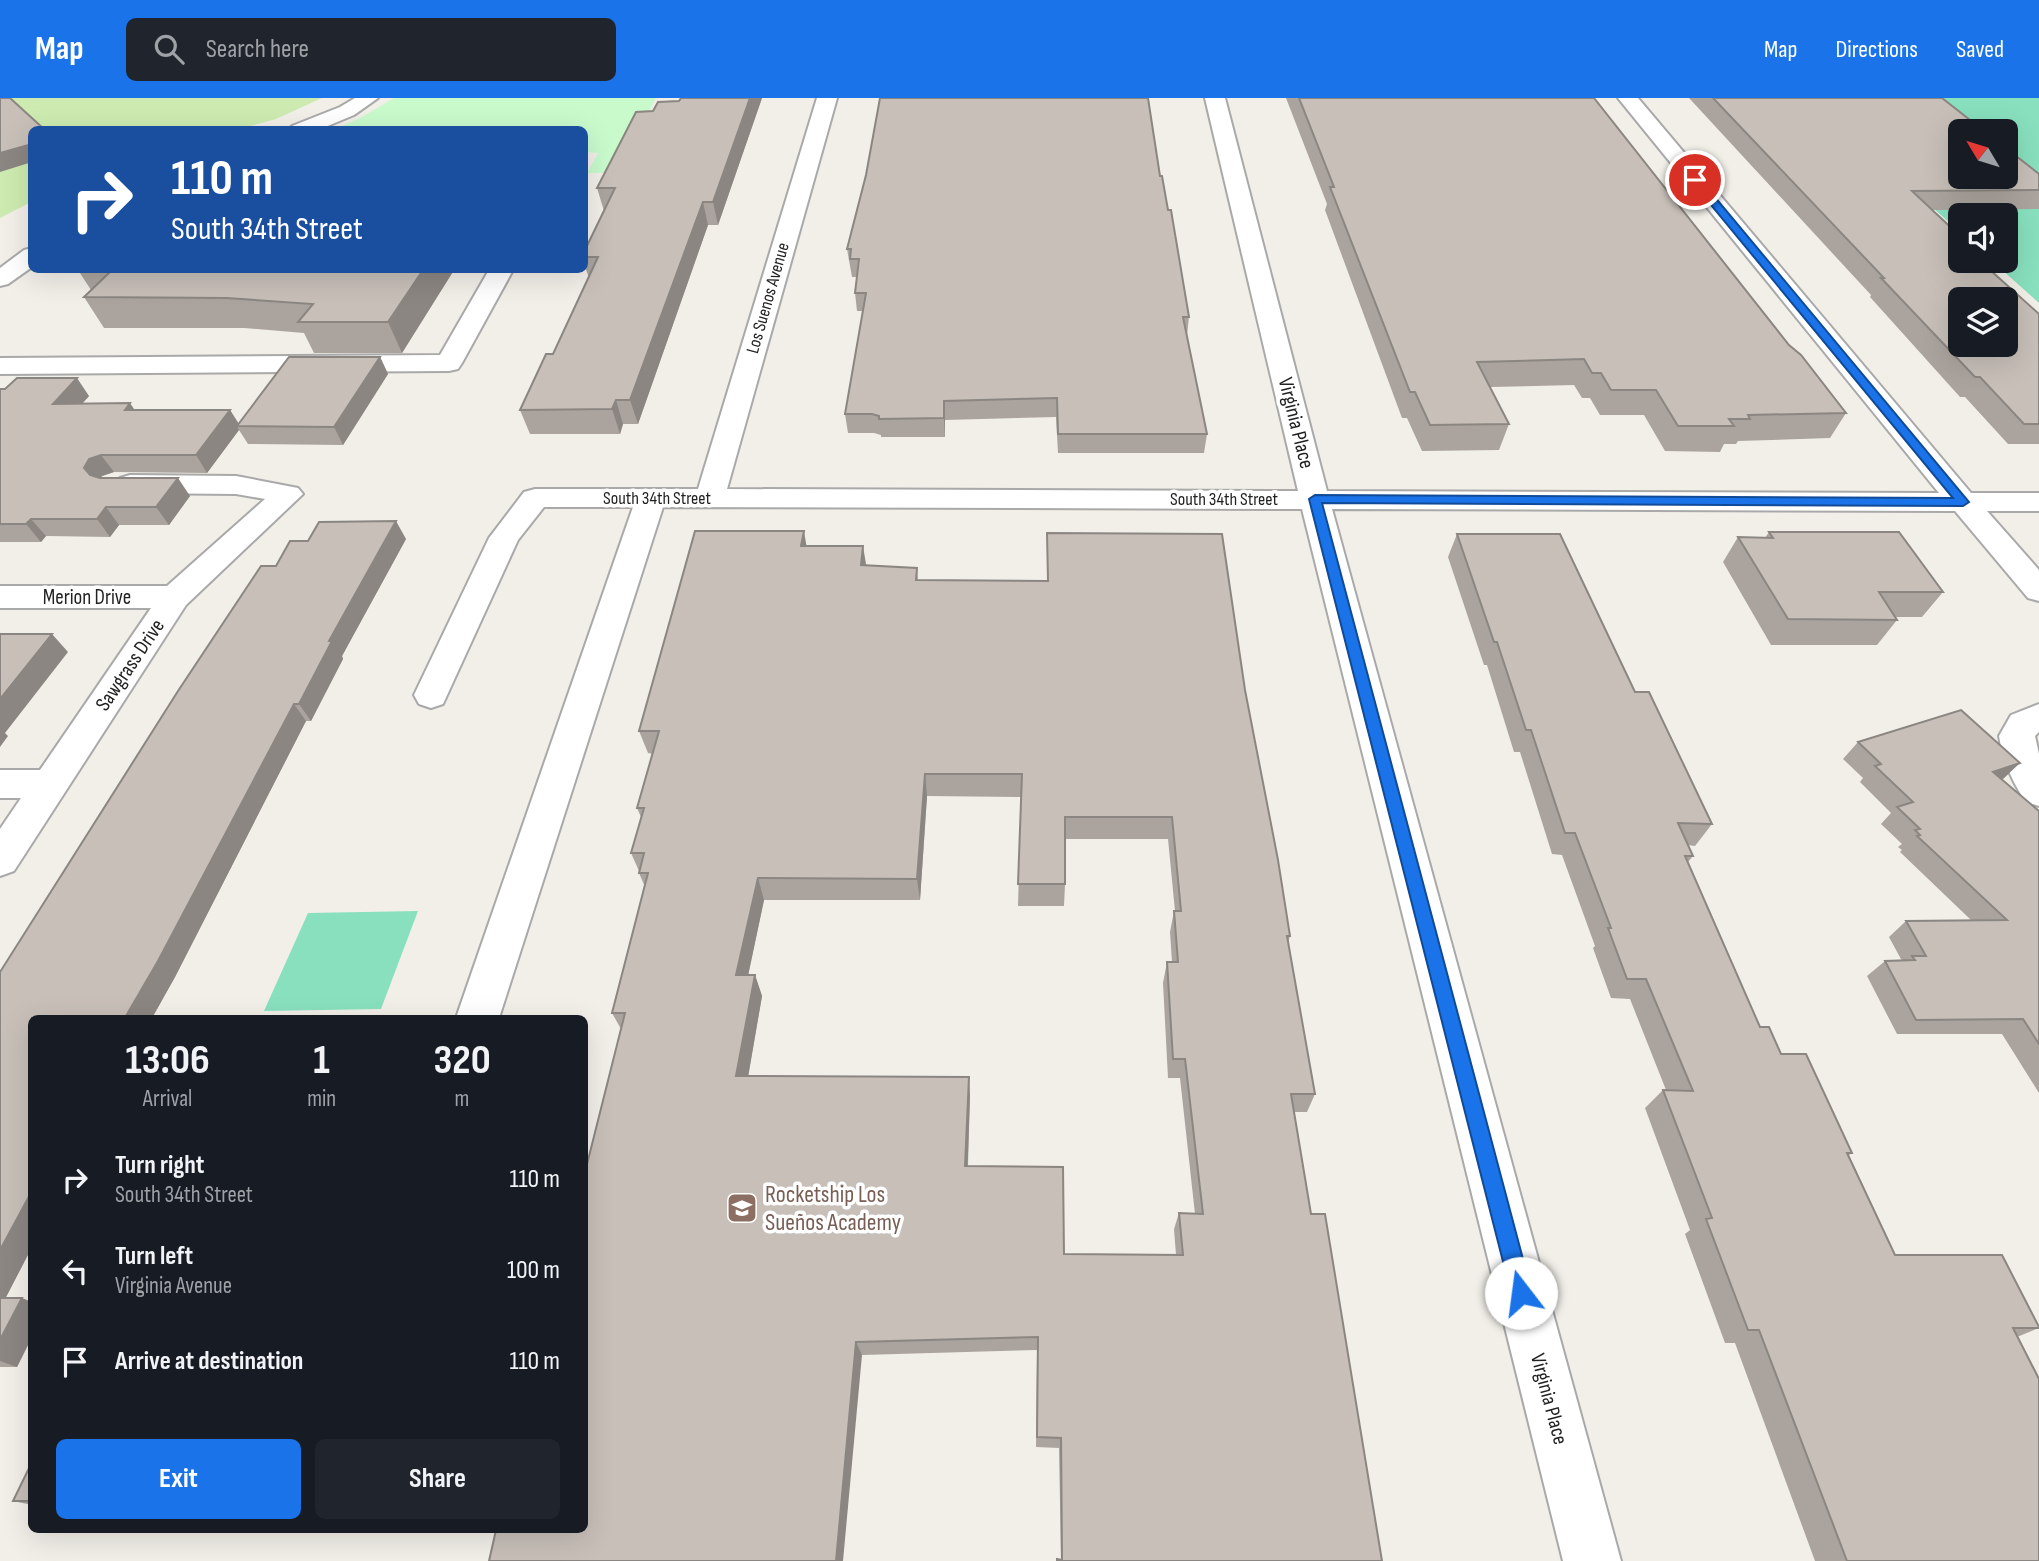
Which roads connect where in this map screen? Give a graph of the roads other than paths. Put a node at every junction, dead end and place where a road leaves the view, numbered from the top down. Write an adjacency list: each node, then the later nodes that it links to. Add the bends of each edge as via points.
1 (368, 98): 5 (street)
2 (827, 98): 12 (street, Los Suenos Avenue)
3 (1215, 98): 13 (street, Virginia Place)
4 (1628, 98): 14 (street)
5 (309, 126)
6 (28, 258): 8 (street)
7 (499, 273): 9 (street, via 449,363)
8 (0, 279)
9 (0, 366)
10 (114, 484): 18 (street, Sawgrass Drive, via 236,485 288,494)
11 (651, 498): 12 (street, South 34th Street); 19 (street, South 34th Street, via 535,498 504,538); 25 (street)
12 (710, 498): 13 (street, South 34th Street)
13 (1315, 499): 14 (street, South 34th Street); 26 (street, Virginia Place)
14 (1963, 502): 15 (street, South 34th Street); 16 (street)
15 (2039, 502)
16 (2039, 590)
17 (0, 597): 18 (street, Merion Drive)
18 (175, 597): 22 (street, Sawgrass Drive)
19 (431, 695)
20 (2039, 718): 23 (street, via 2024,724 2017,736 2029,779)
21 (0, 784): 22 (street)
22 (51, 784): 24 (street, Sawgrass Drive)
23 (2039, 792)
24 (0, 860)
25 (478, 1015)
26 (1592, 1561)

